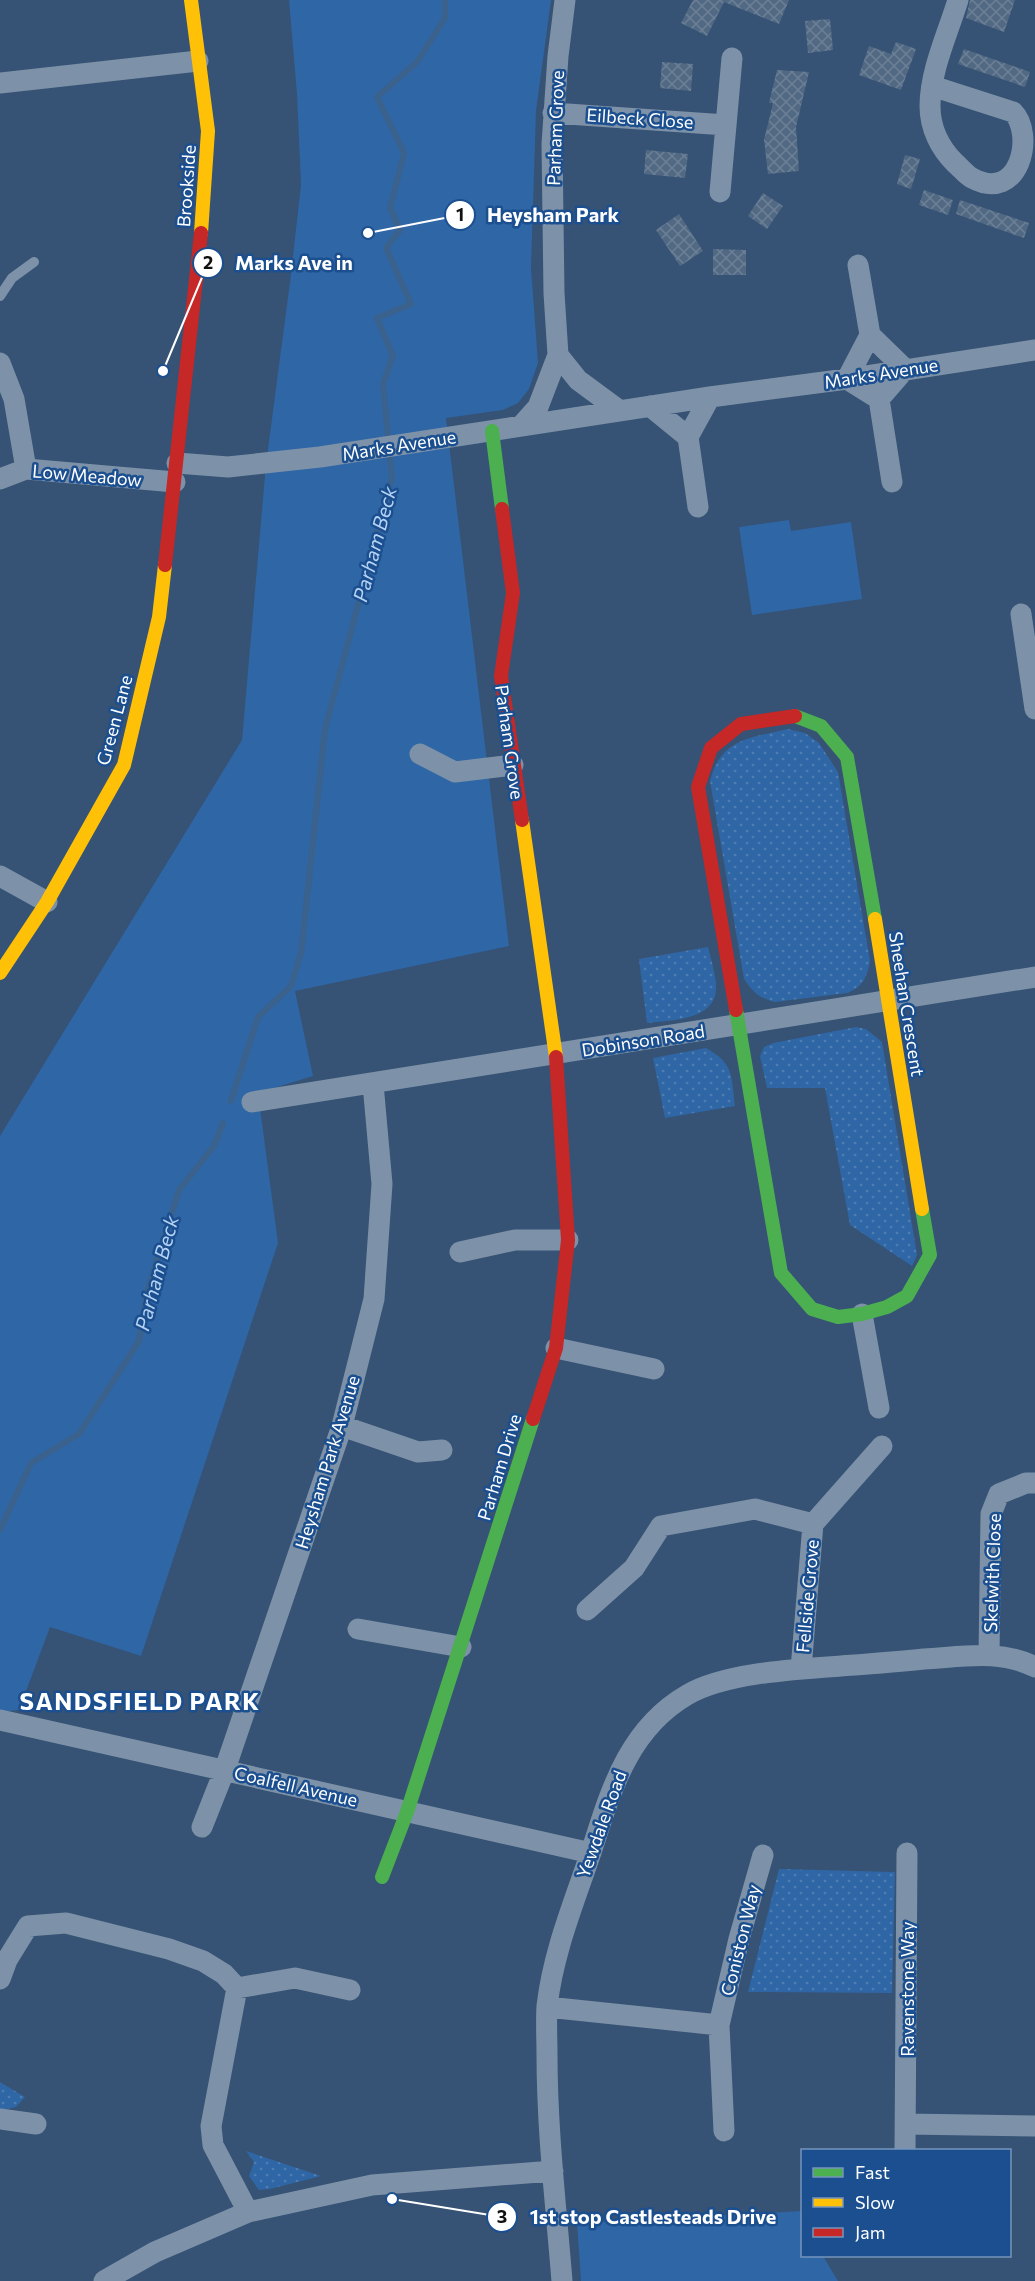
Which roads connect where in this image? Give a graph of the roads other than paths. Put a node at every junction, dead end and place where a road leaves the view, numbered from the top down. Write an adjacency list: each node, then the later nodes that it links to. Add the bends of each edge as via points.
1 (191, 0): 5 (street, Brookside)
2 (565, 0): 8 (street, Parham Grove)
3 (958, 0): 7 (street)
4 (732, 58): 9 (street)
5 (198, 61): 6 (street); 28 (street, Brookside, via 208,131 204,207)
6 (0, 83)
7 (932, 86): 7 (street, via 932,127 944,152 971,178 984,182 999,184 1020,173 1032,142 1024,117)
8 (553, 113): 9 (street, Eilbeck Close); 16 (street, Parham Grove)
9 (726, 125): 10 (street)
10 (720, 192)
11 (34, 262): 13 (lane, via 12,278)
12 (858, 265): 14 (street)
13 (0, 296)
14 (870, 335): 18 (street); 19 (street)
15 (1035, 350): 18 (street, Marks Avenue)
16 (558, 355): 23 (street, via 578,380); 24 (street, Parham Grove, via 538,406)
17 (0, 363): 27 (street, via 14,399)
18 (905, 369): 19 (street, Marks Avenue); 21 (street)
19 (847, 379): 20 (street, Marks Avenue); 21 (street)
20 (710, 397): 22 (street, Marks Avenue); 26 (street)
21 (879, 399): 30 (street)
22 (650, 406): 23 (street, Marks Avenue); 26 (street)
23 (621, 411): 24 (street, Marks Avenue)
24 (521, 426): 25 (street, Marks Avenue)
25 (492, 431): 28 (street, Marks Avenue); 35 (street, Parham Grove, via 513,593 501,676)
26 (688, 437): 31 (street)
27 (26, 469): 28 (street, Low Meadow); 29 (street, Low Meadow)
28 (176, 473): 37 (street, Green Lane, via 159,617 124,765)
29 (0, 479)
30 (892, 482)
31 (698, 507)
32 (1022, 614): 33 (street)
33 (1035, 709)
34 (420, 754): 35 (street, via 455,772)
35 (513, 765): 42 (street, Parham Grove)
36 (0, 876): 37 (street)
37 (47, 902): 38 (street, Green Lane)
38 (0, 973)
39 (1035, 977): 40 (street, Dobinson Road)
40 (889, 1002): 41 (street, Dobinson Road); 41 (street, Sheehan Crescent, via 847,757 821,726 795,717 741,724 711,747 698,787); 47 (street, Sheehan Crescent, via 930,1255 908,1296)
41 (739, 1025): 42 (street, Dobinson Road); 47 (street, Sheehan Crescent, via 781,1273 812,1309 838,1317)
42 (556, 1053): 43 (street, Dobinson Road); 45 (street, Parham Drive)
43 (373, 1084): 44 (street, Dobinson Road); 51 (street, Heysham Park Avenue, via 382,1184 374,1299)
44 (252, 1102)
45 (568, 1240): 46 (street, via 515,1240); 48 (street, Parham Drive)
46 (460, 1252)
47 (862, 1314): 50 (street)
48 (556, 1348): 49 (street); 58 (street, Parham Drive)
49 (654, 1369)
50 (879, 1408)
51 (342, 1426): 53 (street, via 418,1452); 63 (street, Heysham Park Avenue)
52 (882, 1446): 55 (street, Fellside Grove)
53 (442, 1450)
54 (1035, 1483): 59 (street, Skelwith Close, via 999,1494 991,1514)
55 (813, 1524): 56 (street, Fellside Grove, via 755,1509 661,1526 634,1568); 61 (street, Fellside Grove)
56 (587, 1610)
57 (358, 1629): 58 (street)
58 (461, 1647): 64 (street, Parham Drive)
59 (989, 1655): 60 (street, Yewdale Road, via 1021,1660); 61 (street, Yewdale Road)
60 (1035, 1667)
61 (801, 1669): 66 (street, Yewdale Road, via 711,1683 663,1711 625,1759)
62 (0, 1720): 63 (street, Coalfell Avenue)
63 (225, 1769): 64 (street, Coalfell Avenue); 65 (street, Heysham Park Avenue)
64 (408, 1812): 66 (street, Coalfell Avenue); 69 (street, Parham Drive)
65 (202, 1827)
66 (591, 1852): 73 (street, Yewdale Road, via 564,1926)
67 (907, 1853): 77 (street, Ravenstone Way)
68 (763, 1855): 74 (street, Coniston Way)
69 (382, 1877)
70 (0, 1979): 71 (street, via 28,1926 66,1923 203,1961)
71 (237, 1988): 72 (street, via 295,1978); 82 (street, via 211,2126 213,2145)
72 (350, 1990)
73 (547, 2007): 74 (street); 81 (street, Yewdale Road)
74 (719, 2025): 79 (street, Coniston Way)
75 (0, 2119): 76 (street)
76 (36, 2124)
77 (906, 2124): 78 (street); 80 (street, Ravenstone Way)
78 (1035, 2126)
79 (724, 2131)
80 (905, 2149)
81 (553, 2170): 82 (street, via 372,2185); 84 (street, Yewdale Road)
82 (248, 2212): 83 (street, via 155,2252)
83 (104, 2281)
84 (562, 2281)

